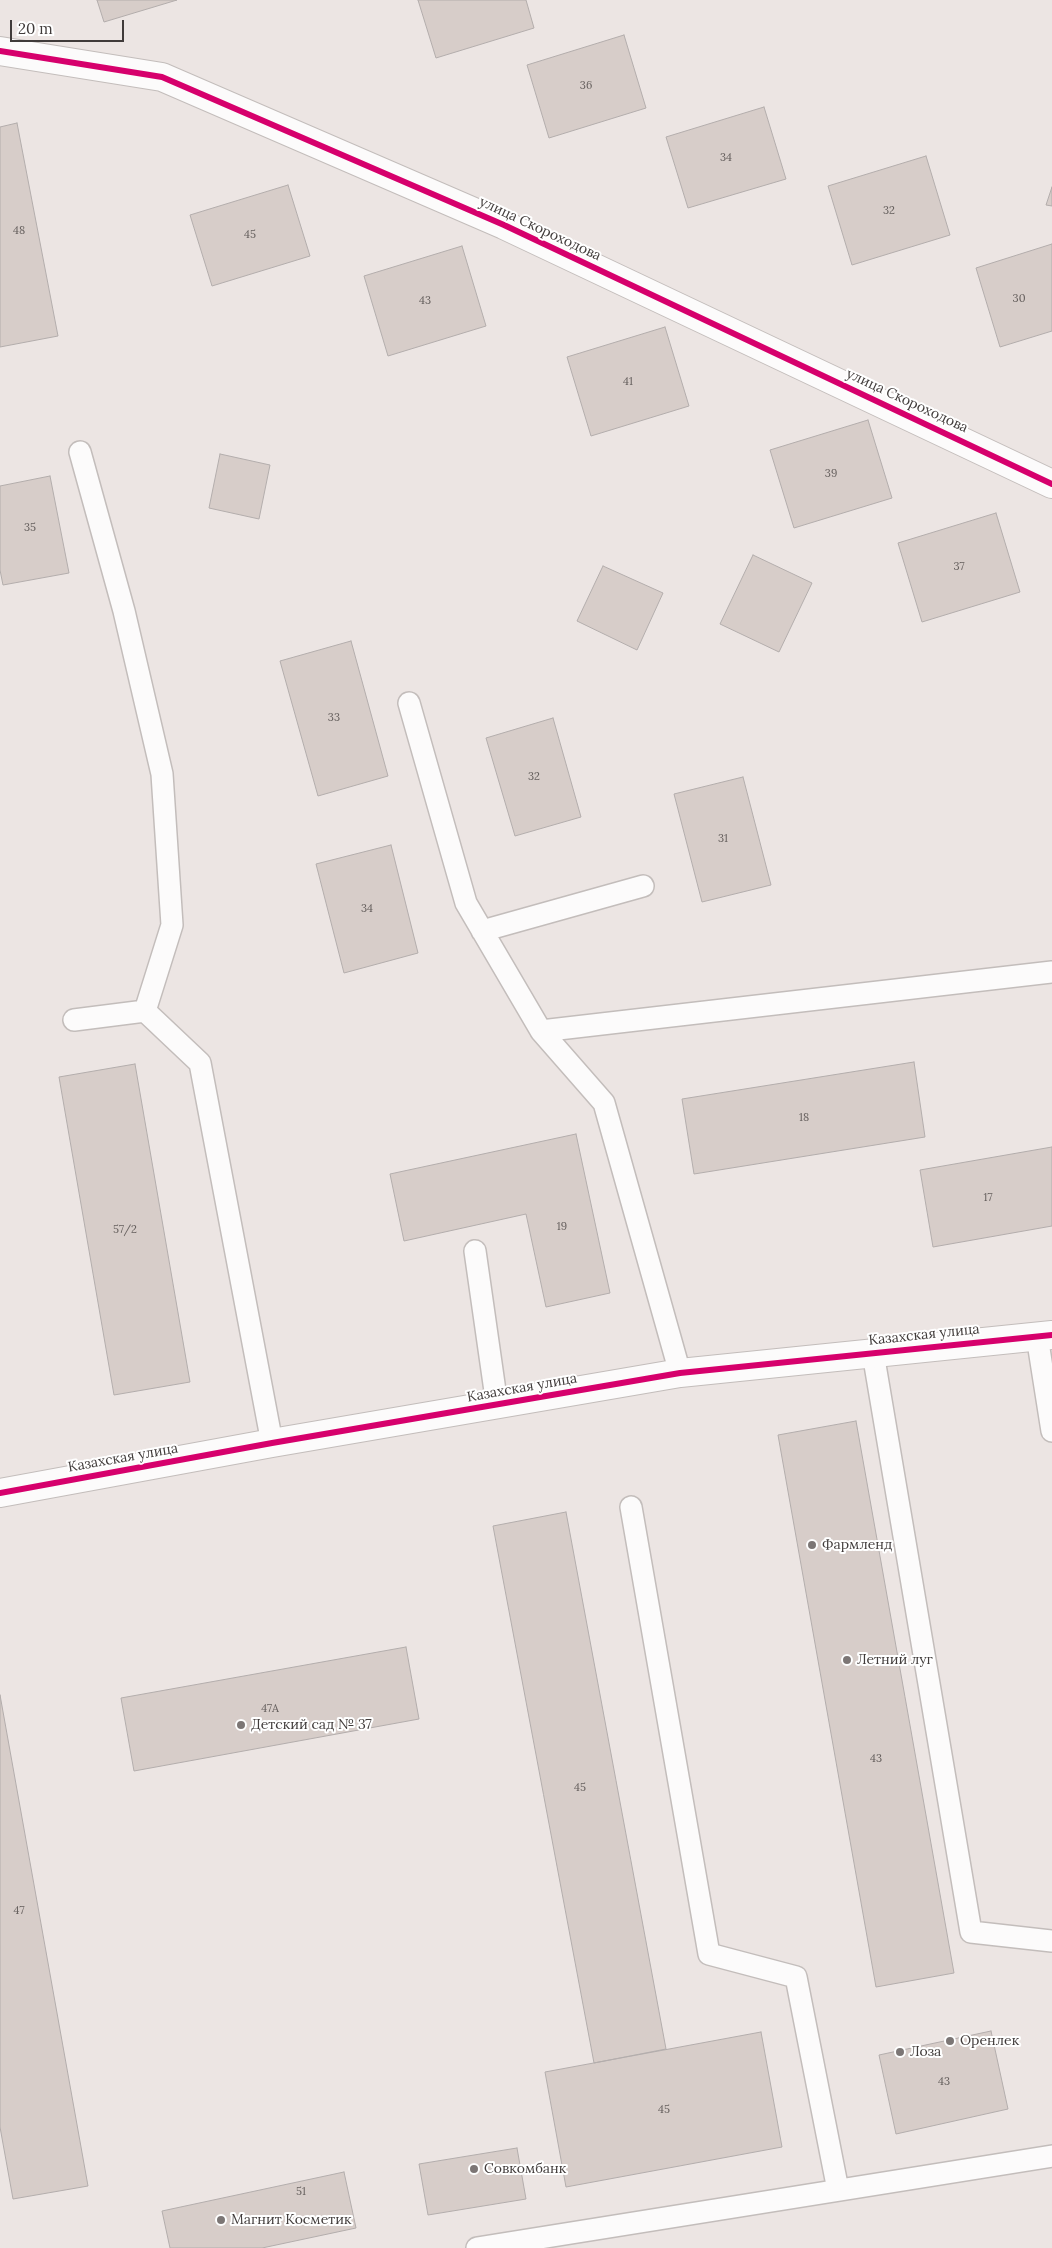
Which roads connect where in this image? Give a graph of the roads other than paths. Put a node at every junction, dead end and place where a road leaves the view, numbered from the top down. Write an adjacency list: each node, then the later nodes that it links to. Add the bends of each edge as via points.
1 (0, 51): 3 (street, улица Скороходова, via 162,77 504,225)
2 (80, 452): 8 (lane, via 124,611 162,774 172,925)
3 (1052, 484)
4 (409, 703): 6 (lane, via 466,903)
5 (643, 886): 6 (lane)
6 (482, 931): 10 (lane)
7 (1052, 972): 10 (lane)
8 (145, 1011): 9 (lane); 17 (lane, via 200,1063)
9 (74, 1020)
10 (540, 1031): 14 (lane, via 604,1103)
11 (474, 1251): 15 (lane)
12 (1044, 1336): 13 (street, Казахская улица); 16 (lane)
13 (873, 1353): 14 (street, Казахская улица); 20 (lane, via 971,1932)
14 (680, 1374): 15 (street, Казахская улица)
15 (497, 1405): 17 (street, Казахская улица)
16 (1052, 1431)
17 (272, 1443): 18 (street, Казахская улица)
18 (0, 1494)
19 (631, 1508): 22 (lane, via 709,1954 796,1977)
20 (1052, 1941)
21 (1052, 2156): 22 (lane)
22 (838, 2190): 23 (lane)
23 (477, 2248)

